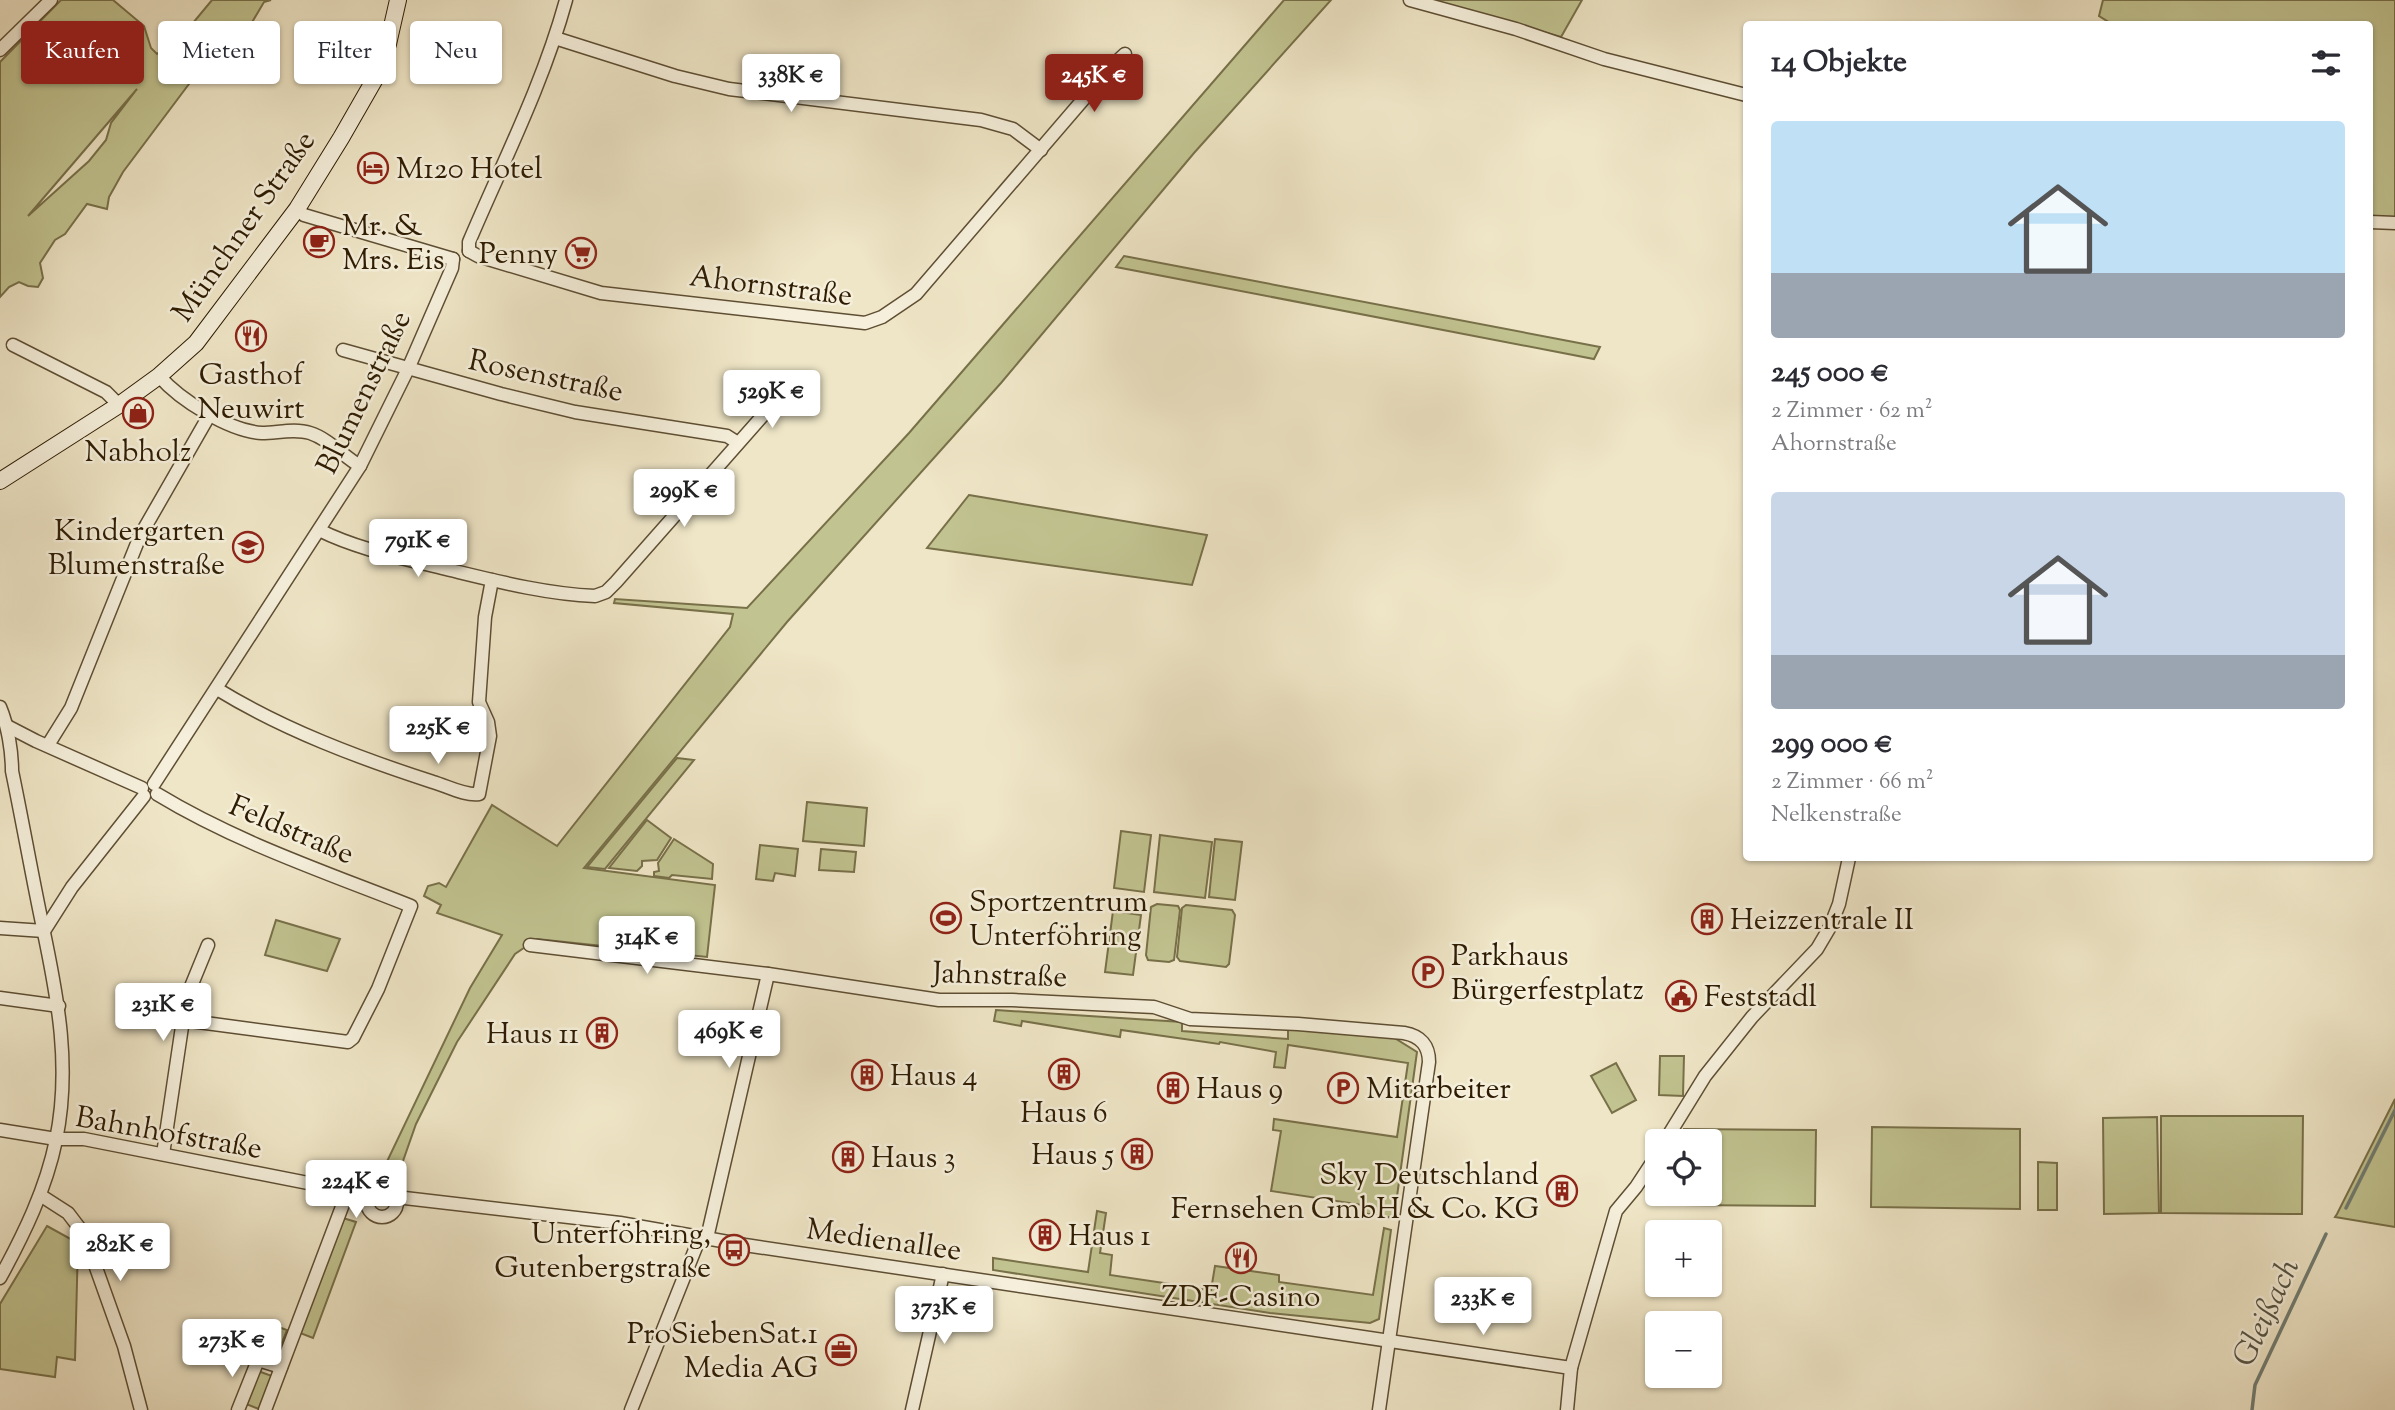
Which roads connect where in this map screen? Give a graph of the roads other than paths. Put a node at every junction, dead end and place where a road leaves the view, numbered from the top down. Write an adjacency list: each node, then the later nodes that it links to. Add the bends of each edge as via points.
1 (51, 0): 6 (street)
2 (398, 0): 10 (main road, Münchner Straße, via 376,77)
3 (566, 0): 5 (street)
4 (1410, 0): 8 (street, via 1604,59)
5 (555, 38): 9 (street, via 729,89 981,120 1013,129); 13 (street)
6 (0, 50)
7 (1125, 54): 9 (street, Ahornstraße)
8 (1743, 94)
9 (1041, 150): 13 (street, Ahornstraße, via 916,294 895,310 865,323 601,293)
10 (297, 209): 14 (street, via 304,215); 18 (main road, Münchner Straße, via 196,343)
11 (2373, 222): 12 (street)
12 (2395, 223)
13 (468, 251): 14 (street)
14 (453, 259): 17 (street, Blumenstraße)
15 (13, 345): 20 (street, via 106,392)
16 (343, 350): 17 (street, Rosenstraße)
17 (408, 369): 22 (street, Rosenstraße, via 575,412 727,436); 23 (street, Blumenstraße)
18 (159, 376): 20 (main road, Münchner Straße); 21 (street)
19 (781, 395): 22 (street)
20 (119, 405): 24 (main road, Münchner Straße)
21 (209, 414): 23 (street, via 258,432 307,432); 30 (street, via 140,536 71,708)
22 (738, 443): 26 (street, via 606,592 583,596)
23 (360, 466): 25 (street, Blumenstraße)
24 (0, 481)
25 (319, 530): 26 (street, via 402,558); 27 (street, Blumenstraße)
26 (492, 580): 27 (street, via 479,702 490,736 479,793 372,762)
27 (217, 690): 33 (street, Blumenstraße)
28 (0, 707): 29 (street)
29 (7, 726): 30 (street, Feldstraße); 31 (street)
30 (42, 743): 31 (street); 33 (street, Feldstraße)
31 (13, 754): 32 (street)
32 (6, 772): 36 (street)
33 (149, 791): 36 (street, Blumenstraße, via 72,887); 42 (street, Feldstraße, via 223,830 411,906 378,989 348,1042)
34 (1848, 861): 43 (street, via 1839,904 1817,949 1752,1017 1705,1076)
35 (0, 928): 36 (street)
36 (44, 931): 41 (street)
37 (208, 945): 42 (street)
38 (530, 945): 39 (street, Jahnstraße)
39 (768, 974): 52 (street); 55 (street, Jahnstraße, via 939,1000 1154,1007 1190,1019 1412,1034 1429,1052 1428,1071)
40 (0, 998): 41 (street)
41 (59, 1006): 45 (street, via 64,1062)
42 (183, 1020): 46 (street)
43 (1672, 1129)
44 (0, 1130): 45 (street, Bahnhofstraße)
45 (56, 1139): 46 (street, Bahnhofstraße, via 84,1139); 49 (street)
46 (163, 1154): 48 (street, Bahnhofstraße)
47 (1645, 1173): 57 (street, via 1616,1211)
48 (348, 1191): 50 (street, Bahnhofstraße); 56 (street)
49 (40, 1195): 54 (street); 58 (street, via 68,1213 84,1234 124,1346)
50 (369, 1195): 51 (street, via 384,1188); 51 (street, via 369,1209 380,1217 393,1211)
51 (396, 1197): 52 (street, Medienallee, via 620,1223)
52 (704, 1238): 53 (street, Medienallee); 61 (street)
53 (943, 1274): 55 (street, Medienallee); 62 (street)
54 (0, 1278)
55 (1389, 1339): 57 (street, Medienallee); 63 (street)
56 (281, 1367): 59 (street, via 258,1360); 60 (street)
57 (1571, 1368): 64 (street)
58 (141, 1410)
59 (238, 1410)
60 (265, 1410)
61 (631, 1410)
62 (912, 1410)
63 (1379, 1410)
64 (1567, 1410)

